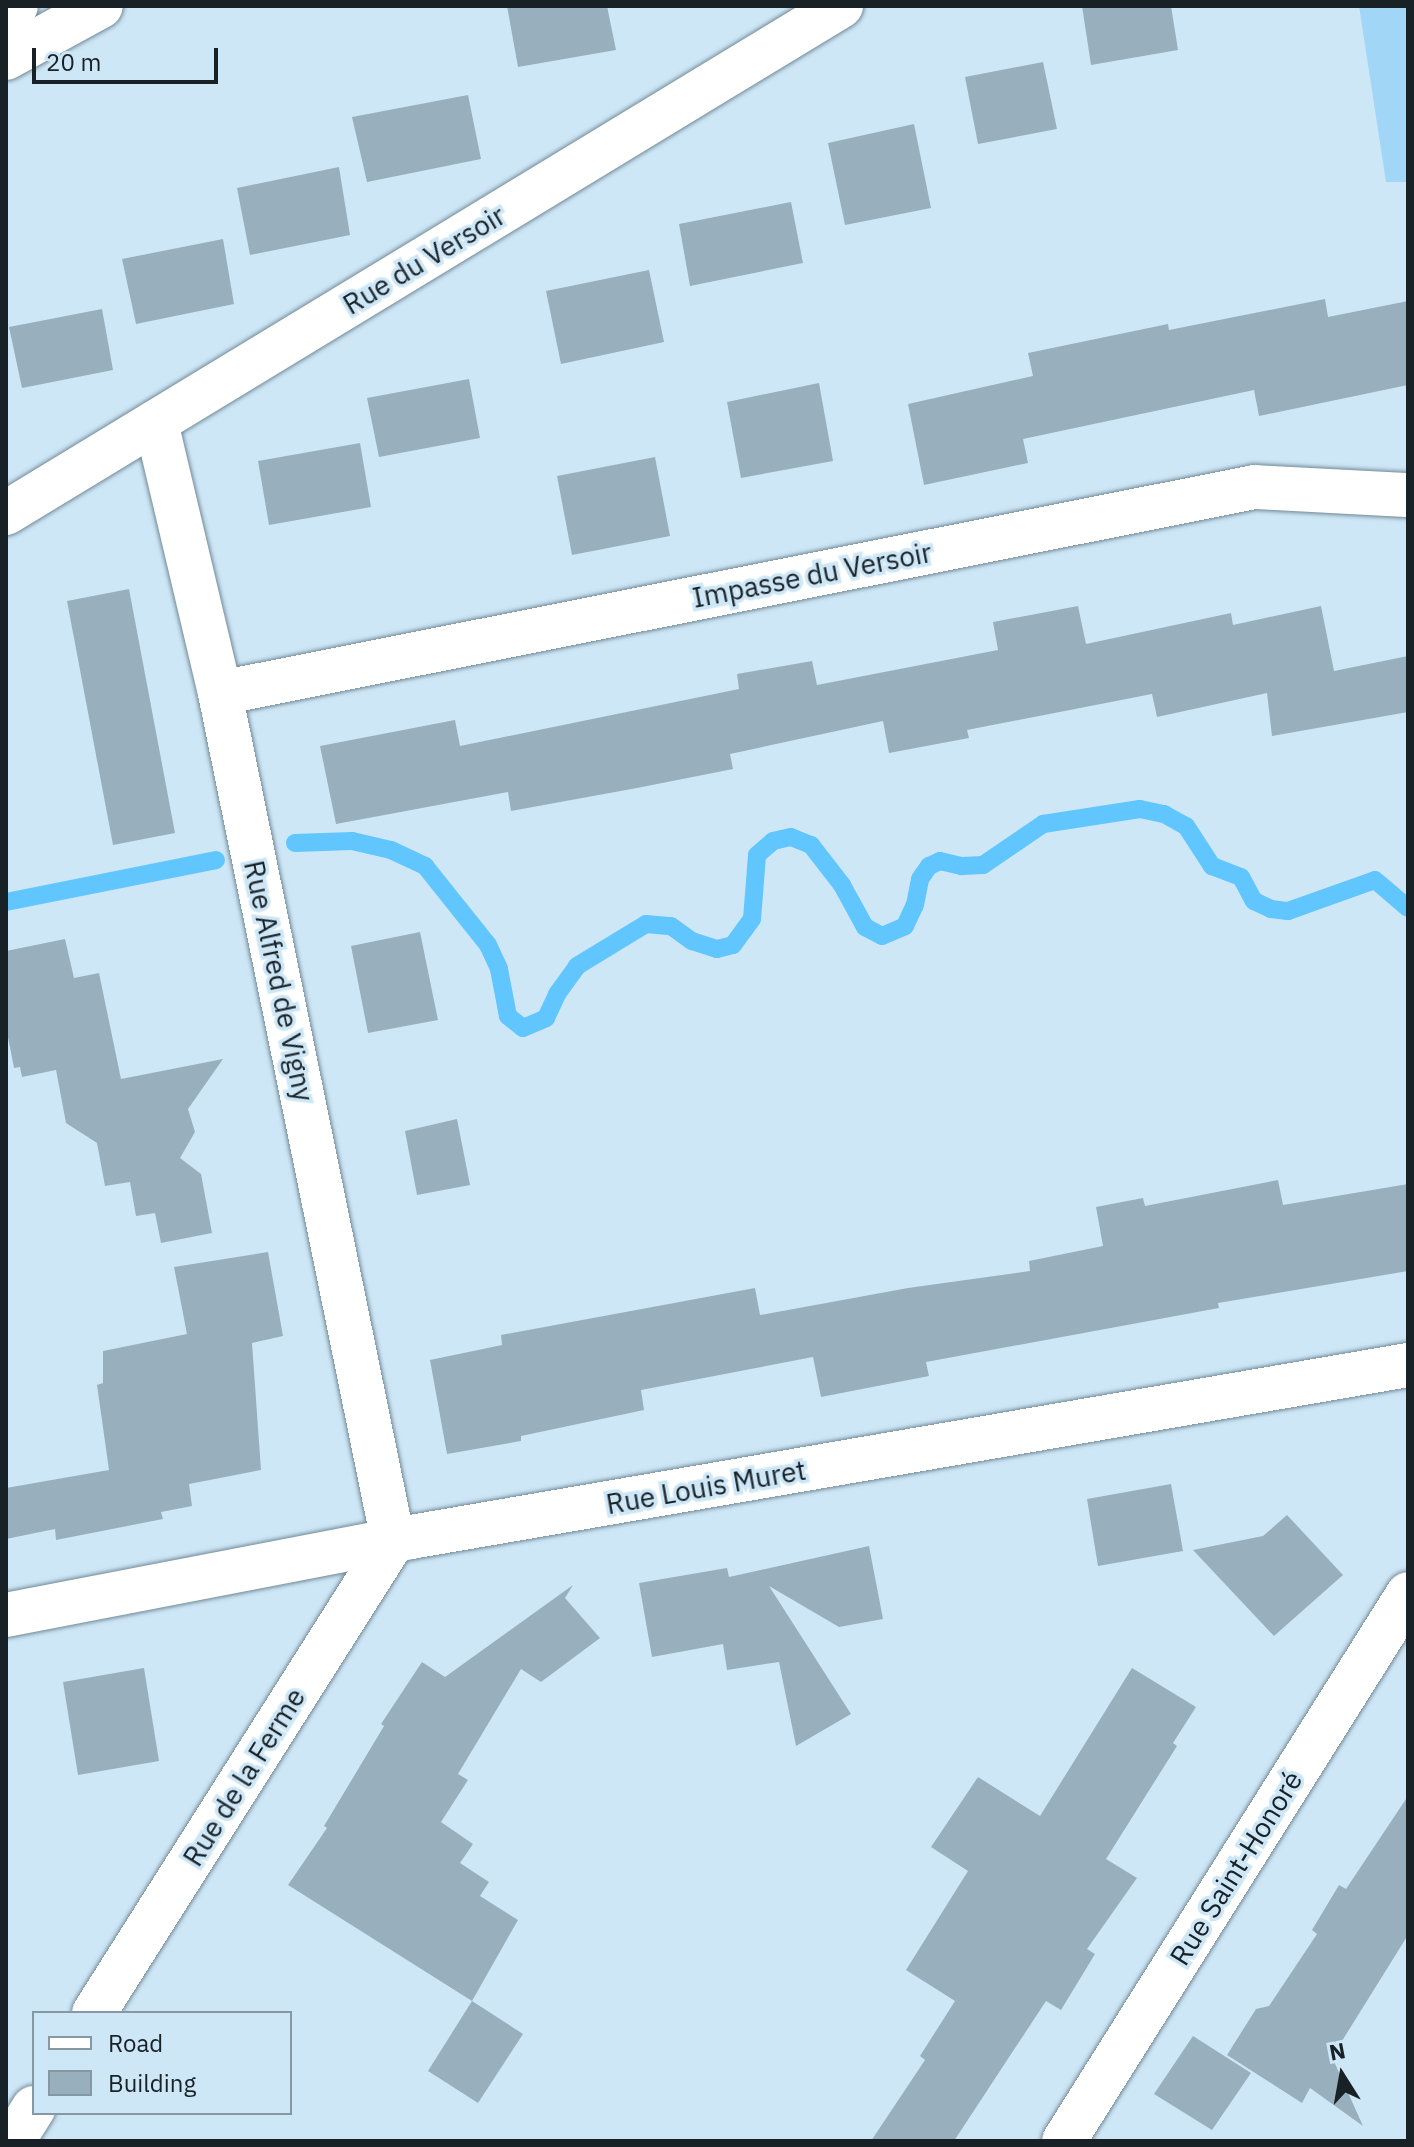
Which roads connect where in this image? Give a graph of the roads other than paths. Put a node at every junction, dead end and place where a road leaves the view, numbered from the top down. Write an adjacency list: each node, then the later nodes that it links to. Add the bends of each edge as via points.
1 (16, 6): 4 (street)
2 (101, 6): 5 (street)
3 (841, 6): 6 (street, Rue du Versoir)
4 (6, 13)
5 (6, 58)
6 (156, 422): 8 (street, Rue du Versoir); 9 (street, Rue Alfred de Vigny)
7 (1408, 495): 9 (street, Impasse du Versoir, via 1255,487)
8 (6, 513)
9 (220, 693): 11 (street, Rue Alfred de Vigny)
10 (1408, 1365): 11 (street, Rue Louis Muret)
11 (393, 1541): 13 (street, Rue Louis Muret); 14 (street, Rue de la Ferme)
12 (1408, 1594): 17 (street, Rue Saint-Honoré)
13 (6, 1615)
14 (95, 2011)
15 (32, 2111): 16 (street)
16 (13, 2141)
17 (1064, 2141)

